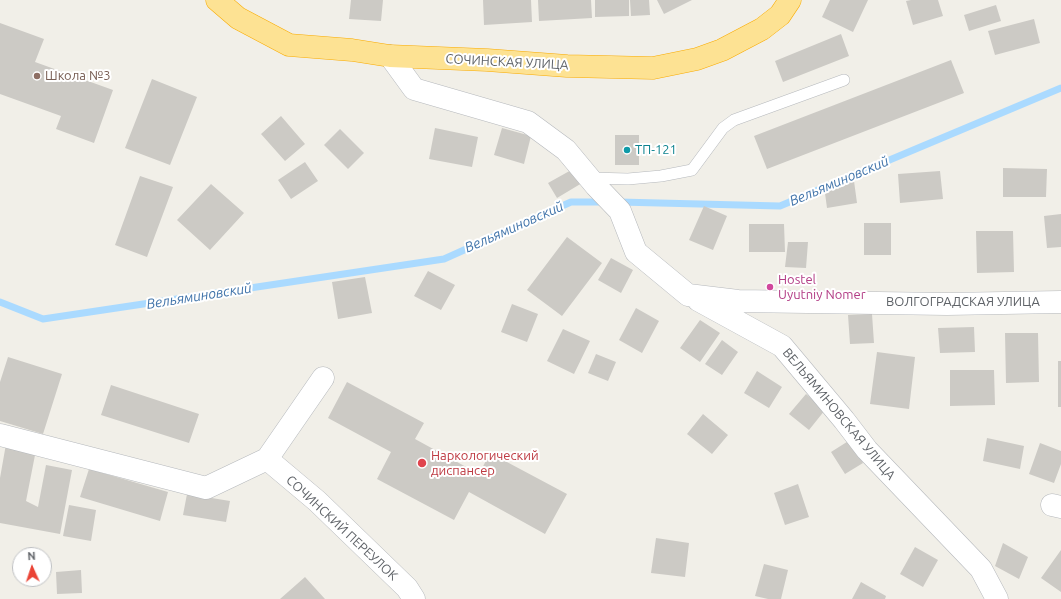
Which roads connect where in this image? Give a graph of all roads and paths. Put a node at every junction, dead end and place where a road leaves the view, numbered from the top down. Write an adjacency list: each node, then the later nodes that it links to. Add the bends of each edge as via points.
1 (217, 0): 3 (highway, СОЧИНСКАЯ УЛИЦА, via 238,18 289,46 352,50)
2 (790, 0): 3 (highway, СОЧИНСКАЯ УЛИЦА, via 780,15 762,30 722,50 697,59 653,68)
3 (390, 56): 5 (street, via 414,89 528,122 566,150)
4 (844, 80): 5 (lane, via 734,120 722,128 692,170 661,176)
5 (592, 182): 6 (street, via 620,211 636,252)
6 (688, 295): 7 (street, ВОЛГОГРАДСКАЯ УЛИЦА, via 738,300 947,304); 12 (street, ВЕЛЬЯМИНОВСКАЯ УЛИЦА, via 782,346 867,450 981,569)
7 (1061, 302)
8 (323, 378): 10 (street)
9 (0, 435): 10 (street, via 206,488)
10 (267, 459): 11 (street, СОЧИНСКИЙ ПЕРЕУЛОК, via 317,501 407,588)
11 (414, 599)
12 (997, 599)

